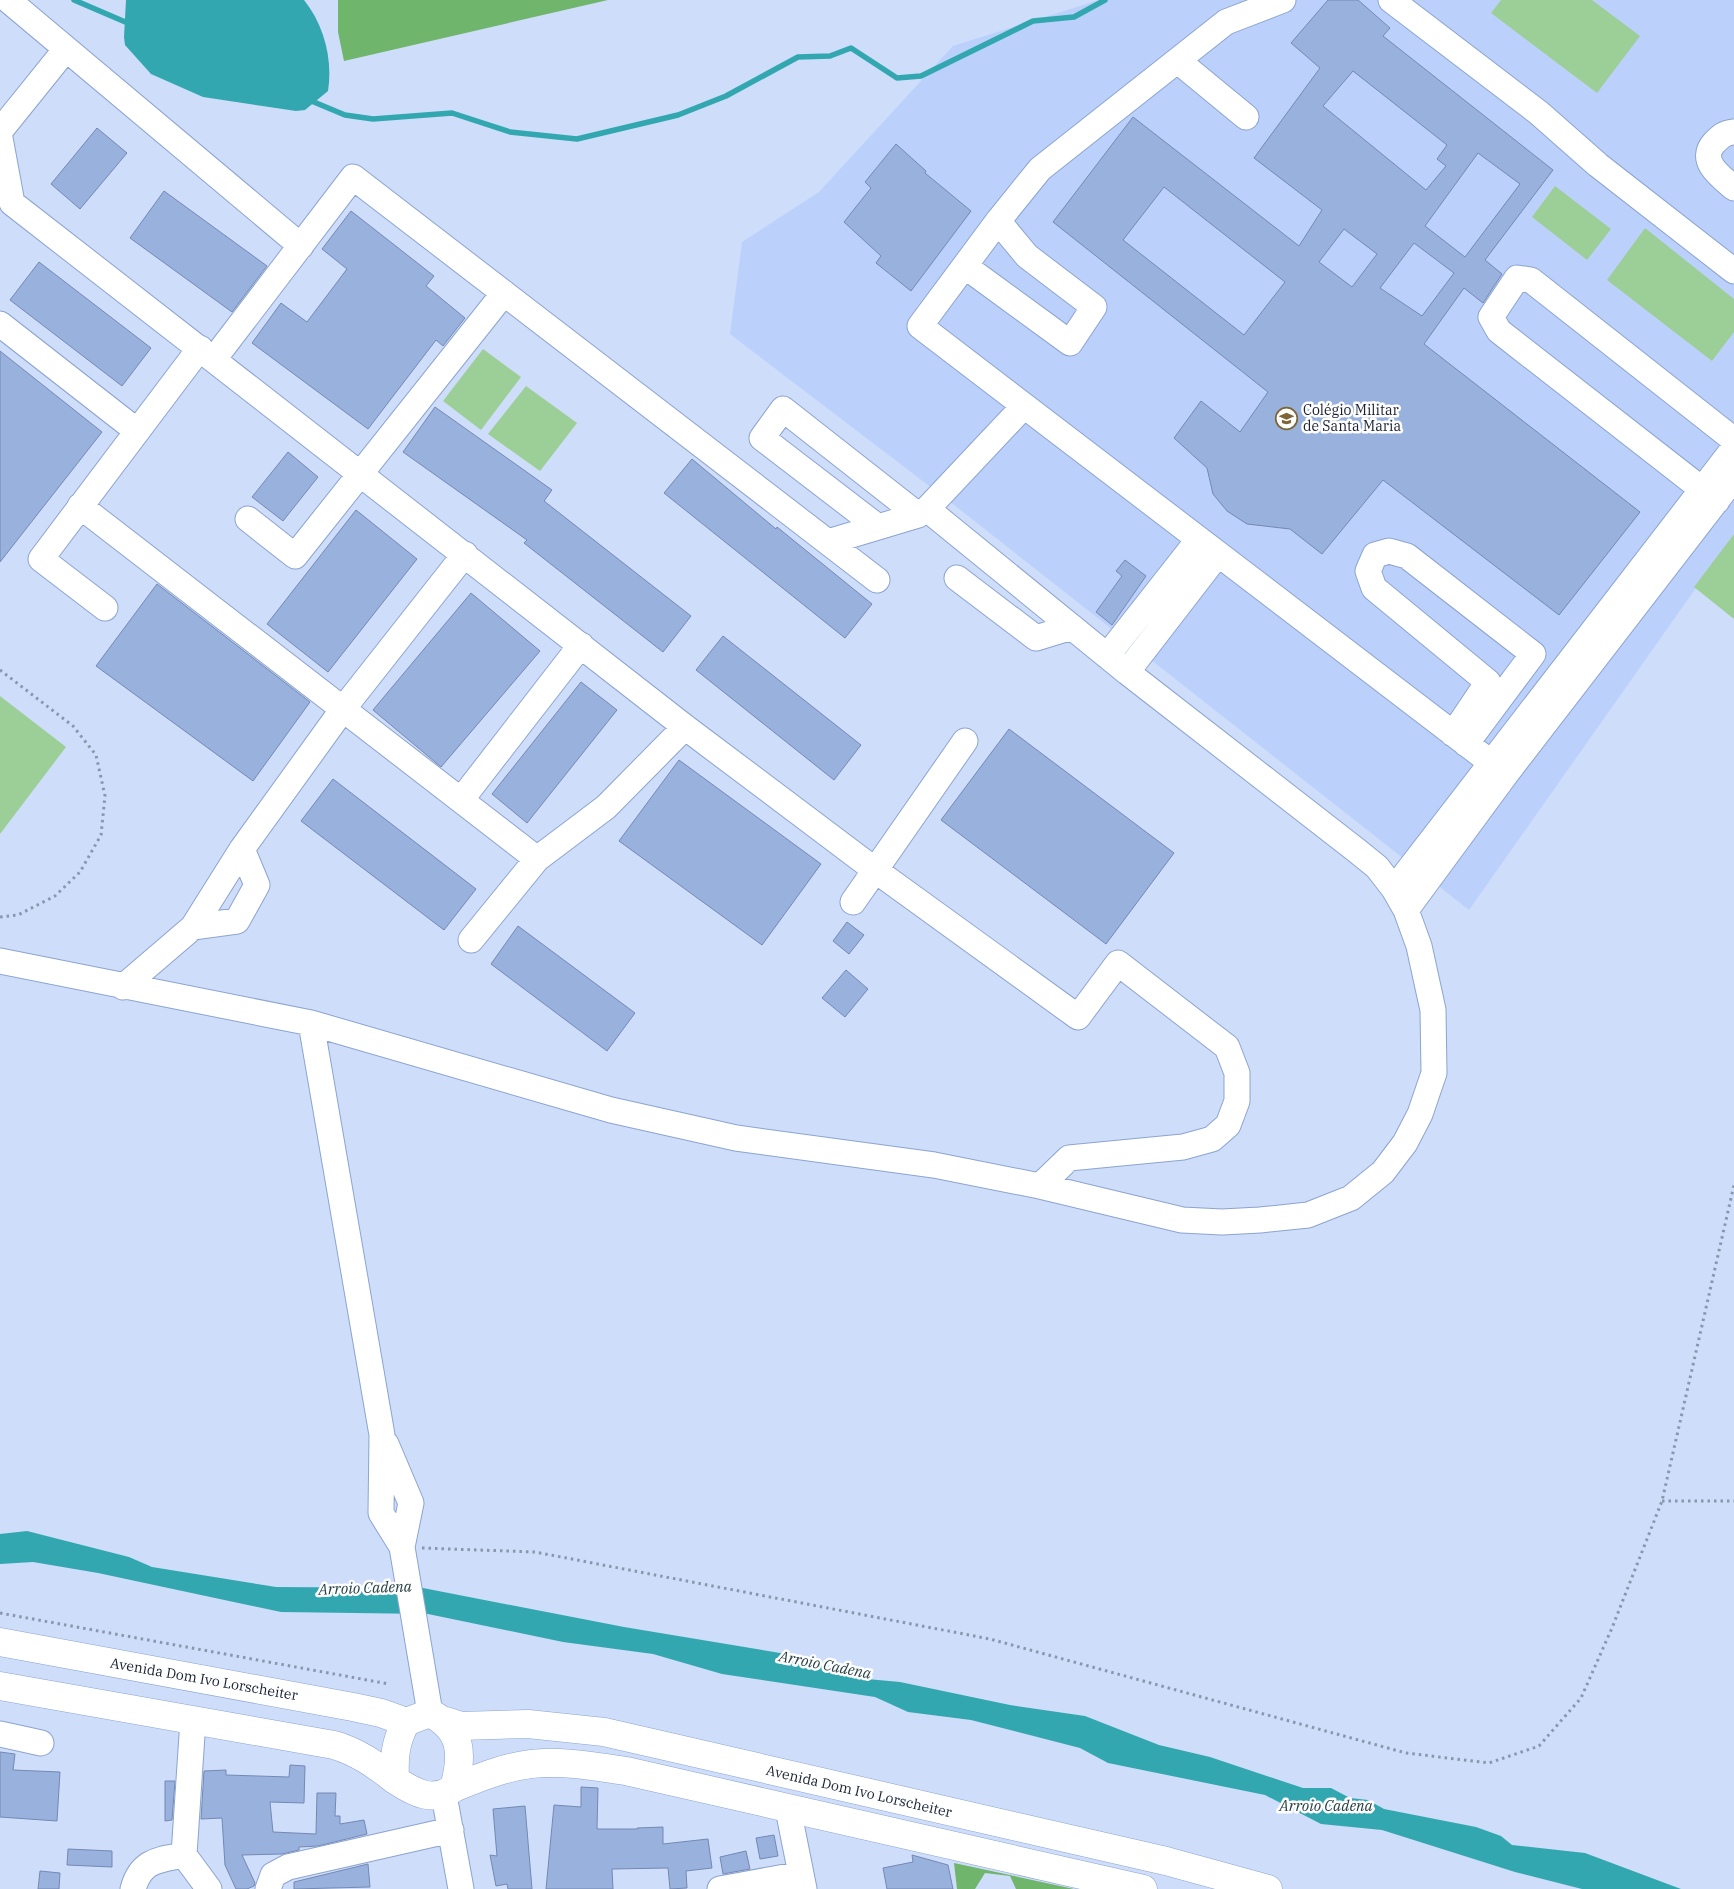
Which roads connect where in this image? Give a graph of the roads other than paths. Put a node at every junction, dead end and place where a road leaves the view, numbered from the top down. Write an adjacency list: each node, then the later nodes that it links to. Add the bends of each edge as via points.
1 (8, 0): 4 (street)
2 (1283, 0): 5 (street, via 1226,22)
3 (1391, 0): 15 (street, via 1539,113 1598,165)
4 (66, 49): 7 (street); 13 (street)
5 (1178, 61): 6 (street); 12 (street, via 1040,169)
6 (1246, 117)
7 (0, 131)
8 (1734, 132): 10 (street, via 1723,134 1709,148 1708,159 1716,173)
9 (0, 138): 11 (street)
10 (1734, 188)
11 (6, 204): 18 (street)
12 (998, 221): 14 (street); 14 (street, via 1027,256 1094,307 1070,343)
13 (301, 246): 16 (street, via 353,177); 18 (street)
14 (966, 267): 19 (street, via 920,326)
15 (1734, 271)
16 (504, 293): 23 (street); 31 (street)
17 (0, 324): 20 (street)
18 (207, 354): 20 (street); 23 (street)
19 (1024, 406): 27 (street); 30 (street)
20 (137, 431): 26 (street)
21 (1734, 440): 25 (street, via 1532,280 1517,278 1491,317 1499,331)
22 (1734, 448): 25 (street)
23 (361, 473): 28 (street, via 295,556); 32 (street)
24 (1734, 478): 25 (street)
25 (1710, 495): 45 (street)
26 (80, 506): 36 (street, via 41,559); 41 (street)
27 (923, 512): 29 (street); 29 (street, via 783,409 762,438); 37 (street)
28 (248, 519)
29 (878, 527): 31 (street)
30 (1198, 539): 33 (street); 39 (street)
31 (828, 542): 35 (street)
32 (465, 554): 38 (street); 41 (street)
33 (1218, 554): 40 (street); 43 (street)
34 (957, 578): 37 (street, via 1036,638)
35 (877, 580)
36 (105, 608)
37 (1072, 627): 39 (street)
38 (581, 645): 42 (street); 46 (street)
39 (1107, 656): 40 (street)
40 (1128, 672): 50 (street, via 1356,850 1377,868)
41 (343, 710): 46 (street); 47 (street)
42 (685, 727): 48 (street, via 606,807); 49 (street)
43 (1460, 739): 43 (street, via 1533,654 1407,556 1390,550 1375,554 1368,571 1374,588 1488,682); 45 (street)
44 (965, 741): 49 (street)
45 (1499, 769): 50 (street)
46 (461, 800): 48 (street)
47 (242, 849): 52 (street); 52 (street, via 257,885 237,921)
48 (537, 859): 53 (street)
49 (875, 870): 51 (street); 57 (street, via 1078,1017 1118,963 1227,1047 1236,1073 1237,1101 1228,1125 1212,1139 1183,1147 1070,1158)
50 (1400, 899): 57 (street, via 1419,946 1433,1010 1434,1073 1420,1114 1405,1143 1383,1172 1351,1198 1308,1215 1222,1222 1182,1220)
51 (853, 902)
52 (193, 927): 55 (street)
53 (472, 940)
54 (0, 961): 55 (street)
55 (123, 987): 56 (street)
56 (311, 1023): 57 (street, via 611,1110 726,1136 934,1165); 60 (street, via 382,1435 411,1503 403,1558)
57 (1040, 1186)
58 (0, 1642): 60 (main road, Avenida Dom Ivo Lorscheiter)
59 (0, 1686): 61 (main road)
60 (427, 1719): 64 (main road, via 398,1738); 65 (main road, via 457,1739 460,1766); 76 (main road, Avenida Dom Ivo Lorscheiter, via 461,1726 528,1724 604,1732 1166,1862)
61 (193, 1720): 64 (main road, via 350,1749); 68 (street)
62 (0, 1734): 63 (street)
63 (41, 1743)
64 (395, 1780): 65 (main road, via 410,1790 430,1796)
65 (449, 1791): 66 (main road, via 512,1768 542,1762 576,1763 626,1771); 67 (street)
66 (788, 1809): 69 (street); 75 (main road)
67 (451, 1830): 72 (street, via 288,1867 273,1875); 73 (street)
68 (184, 1854): 70 (street, via 148,1863); 71 (street)
69 (803, 1882): 74 (street)
70 (133, 1889)
71 (209, 1889)
72 (268, 1889)
73 (461, 1889)
74 (720, 1889)
75 (1143, 1889)
76 (1268, 1889)

